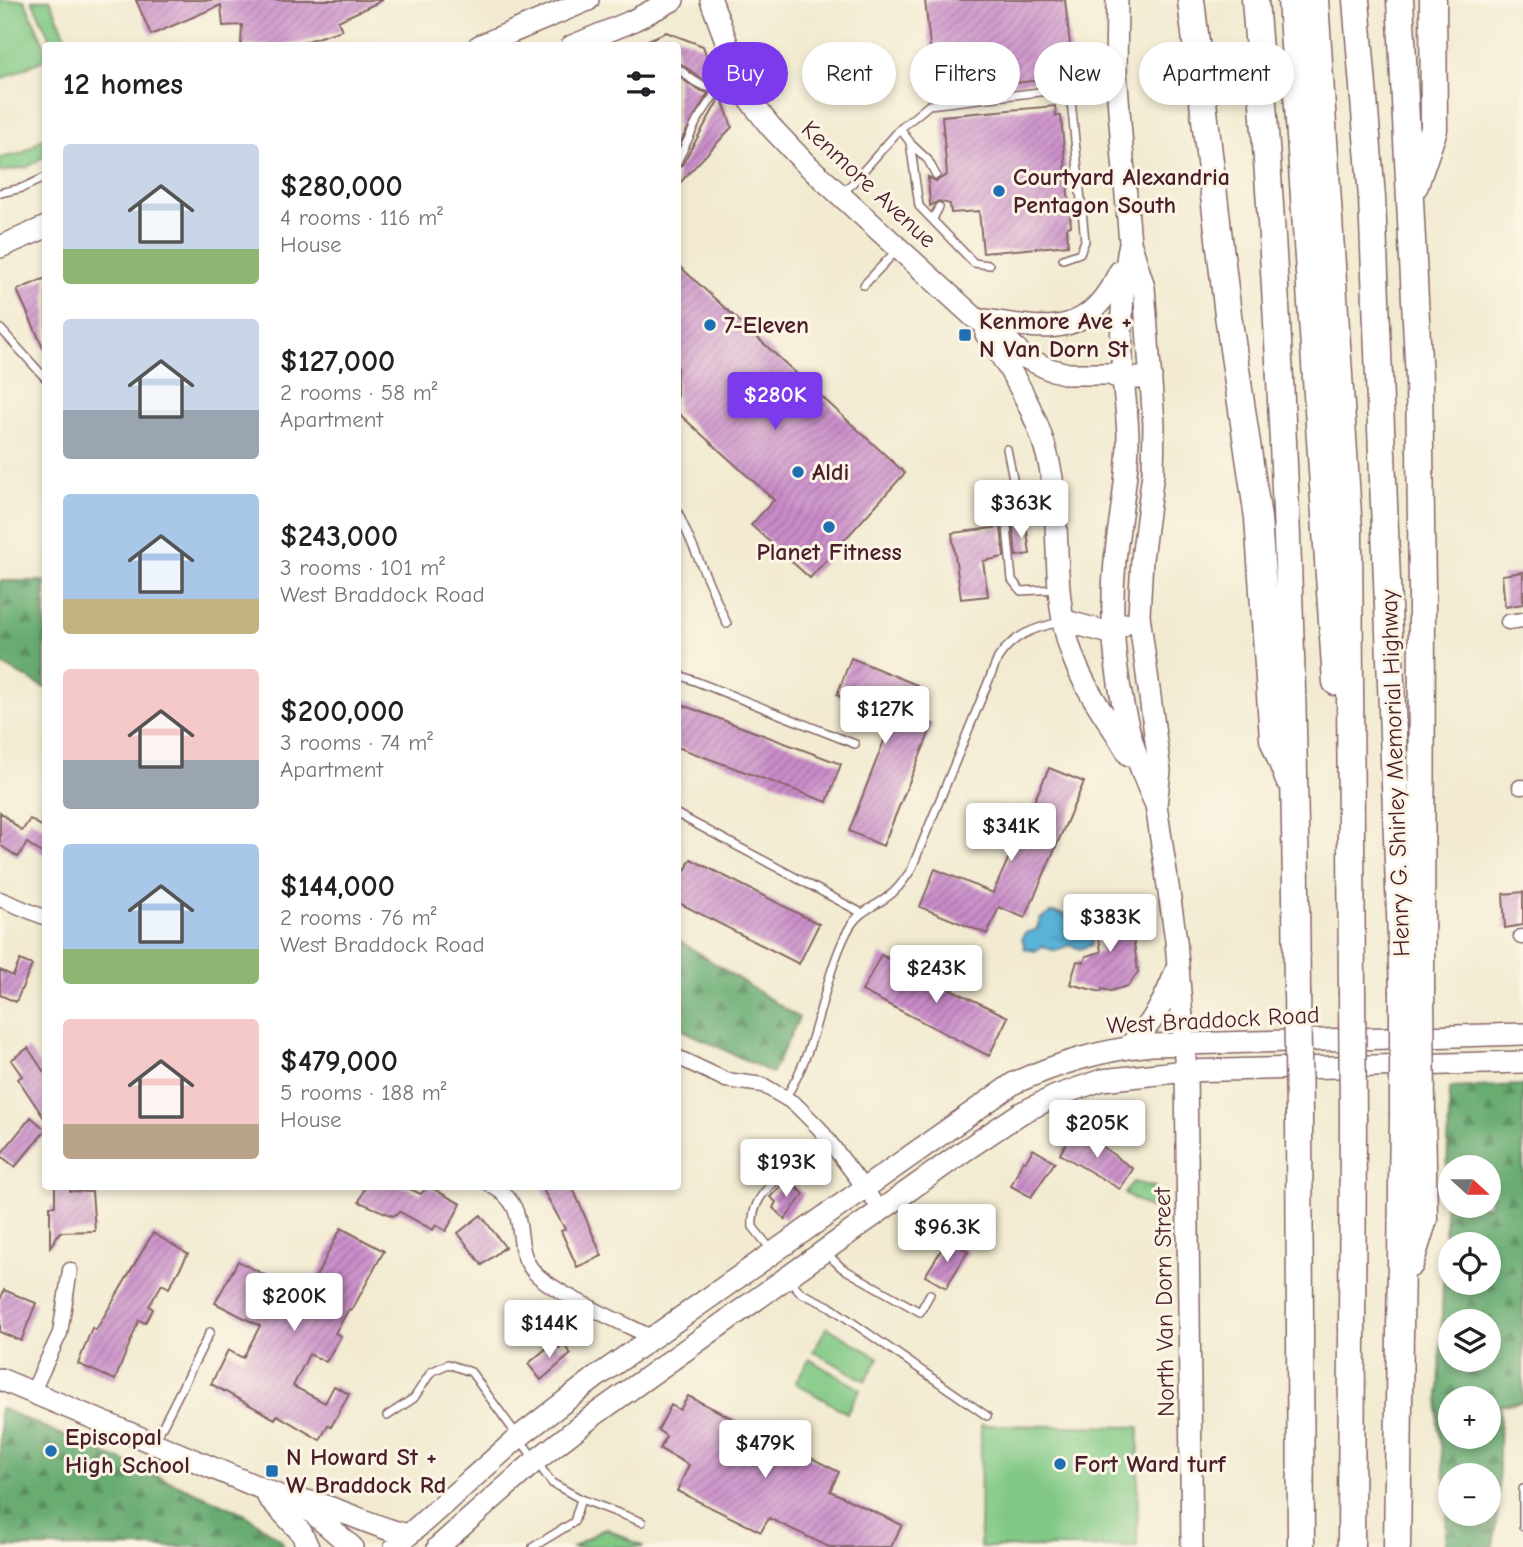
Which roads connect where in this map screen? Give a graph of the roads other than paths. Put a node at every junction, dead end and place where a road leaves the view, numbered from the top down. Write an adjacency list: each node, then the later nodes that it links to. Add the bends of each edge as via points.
1 (588, 0): 14 (main road)
2 (673, 0): 15 (main road)
3 (711, 0): 16 (main road, Kenmore Avenue)
4 (1117, 0): 35 (main road, North Van Dorn Street, via 1116,73)
5 (1173, 0): 25 (highway)
6 (1191, 0): 25 (highway)
7 (1255, 0): 60 (highway, via 1281,410)
8 (1292, 0): 63 (highway)
9 (1315, 0): 63 (highway, via 1349,531)
10 (1356, 0): 68 (highway, Henry G. Shirley Memorial Highway, via 1372,198)
11 (1401, 0): 31 (highway)
12 (1415, 0): 31 (highway)
13 (1433, 0): 31 (highway, via 1434,130)
14 (488, 42)
15 (582, 42)
16 (726, 42)
17 (681, 71): 18 (lane)
18 (702, 86)
19 (1020, 94): 38 (lane, via 1048,91 1071,100 1084,241 1080,253)
20 (708, 105): 26 (lane)
21 (754, 105): 30 (main road, Kenmore Avenue)
22 (929, 105): 23 (lane)
23 (900, 130): 24 (lane); 30 (lane)
24 (910, 142): 27 (lane); 33 (lane, via 919,206)
25 (1209, 152): 60 (highway, via 1258,518 1273,739)
26 (681, 154)
27 (936, 175)
28 (42, 179): 29 (lane)
29 (0, 193)
30 (842, 196): 37 (main road, Kenmore Avenue)
31 (1411, 196): 68 (highway, via 1422,561)
32 (939, 207): 33 (lane)
33 (933, 219): 39 (lane, via 974,263)
34 (42, 229): 36 (main road)
35 (1130, 242): 41 (main road, via 1114,284 1080,319 1041,329); 45 (main road, North Van Dorn Street, via 1144,287); 46 (main road, North Van Dorn Street, via 1122,288)
36 (0, 247)
37 (898, 248): 40 (lane); 41 (main road, Kenmore Avenue)
38 (1063, 259)
39 (989, 264)
40 (864, 285)
41 (975, 318): 43 (main road, Kenmore Avenue); 46 (main road, Kenmore Avenue, via 1049,369)
42 (0, 328): 44 (lane)
43 (1002, 356): 46 (main road, Kenmore Avenue, via 1027,374 1065,388 1110,387); 49 (main road, Kenmore Avenue, via 1043,440)
44 (42, 375)
45 (1151, 377): 46 (main road, Kenmore Avenue); 52 (main road, North Van Dorn Street, via 1154,449)
46 (1123, 379): 57 (main road, North Van Dorn Street, via 1127,468 1115,561)
47 (1007, 449): 48 (lane)
48 (1018, 503): 49 (lane); 51 (lane, via 1010,506 1006,516 1012,579 1021,591)
49 (1055, 511): 51 (main road, Kenmore Avenue)
50 (681, 519): 56 (lane)
51 (1061, 588): 54 (main road, Kenmore Avenue)
52 (1139, 615): 57 (main road); 61 (main road, North Van Dorn Street, via 1160,771)
53 (1523, 620): 55 (street)
54 (1065, 621): 57 (main road, via 1097,632); 61 (main road, Kenmore Avenue, via 1081,677); 65 (lane, via 1034,628 1006,646 911,870 887,898)
55 (1508, 622)
56 (727, 624)
57 (1113, 631): 61 (main road, North Van Dorn Street, via 1125,715)
58 (681, 676): 59 (lane)
59 (855, 744)
60 (1296, 800): 106 (highway, bridge)
61 (1156, 805): 67 (main road, North Van Dorn Street)
62 (681, 816): 65 (lane)
63 (1352, 897): 107 (highway, bridge)
64 (0, 900): 66 (street)
65 (860, 912): 75 (lane, via 837,956 812,1047)
66 (42, 916)
67 (1178, 962): 70 (main road, North Van Dorn Street); 71 (main road, via 1159,1010)
68 (1412, 989): 108 (highway, bridge, via 1412,1115 1424,1219 1402,1289)
69 (1523, 1034): 70 (main road, West Braddock Road)
70 (1185, 1044): 71 (main road, West Braddock Road); 74 (main road, North Van Dorn Street)
71 (1128, 1047): 77 (main road, West Braddock Road, via 1070,1059 1014,1083)
72 (681, 1059): 75 (street, via 726,1080 764,1085)
73 (1523, 1062): 74 (main road, West Braddock Road)
74 (1186, 1071): 79 (main road, West Braddock Road, via 1102,1080 1056,1096 1021,1113); 105 (main road, North Van Dorn Street)
75 (785, 1098): 76 (street)
76 (832, 1144): 77 (street); 81 (lane, via 773,1184 755,1205 754,1227)
77 (865, 1187): 79 (street); 81 (main road, West Braddock Road)
78 (497, 1190): 86 (street, via 514,1204 523,1250 538,1276)
79 (881, 1210): 80 (main road, West Braddock Road)
80 (824, 1251): 83 (main road, West Braddock Road); 84 (lane, via 842,1268 920,1312)
81 (773, 1252): 86 (main road, West Braddock Road)
82 (69, 1270): 88 (street, via 60,1333)
83 (787, 1277): 90 (lane, via 801,1293 830,1306); 93 (main road, West Braddock Road)
84 (930, 1294)
85 (210, 1332): 92 (lane)
86 (653, 1338): 91 (main road, West Braddock Road)
87 (0, 1379): 88 (main road)
88 (32, 1392): 92 (main road)
89 (387, 1416): 91 (lane, via 414,1398 432,1372 448,1364 471,1372)
90 (987, 1416)
91 (520, 1436): 93 (lane); 100 (main road, West Braddock Road)
92 (154, 1443): 94 (main road)
93 (534, 1462): 97 (lane, via 552,1483); 103 (main road, West Braddock Road)
94 (259, 1488): 96 (main road); 101 (main road, via 292,1520)
95 (1523, 1489): 99 (lane)
96 (282, 1497): 100 (main road, via 321,1503); 102 (main road, via 312,1512)
97 (581, 1499): 98 (lane); 104 (lane, via 574,1522)
98 (642, 1521)
99 (1523, 1526)
100 (402, 1541)
101 (308, 1547)
102 (352, 1547)
103 (438, 1547)
104 (533, 1547)
105 (1192, 1547)
106 (1301, 1547)
107 (1351, 1547)
108 (1396, 1547)

